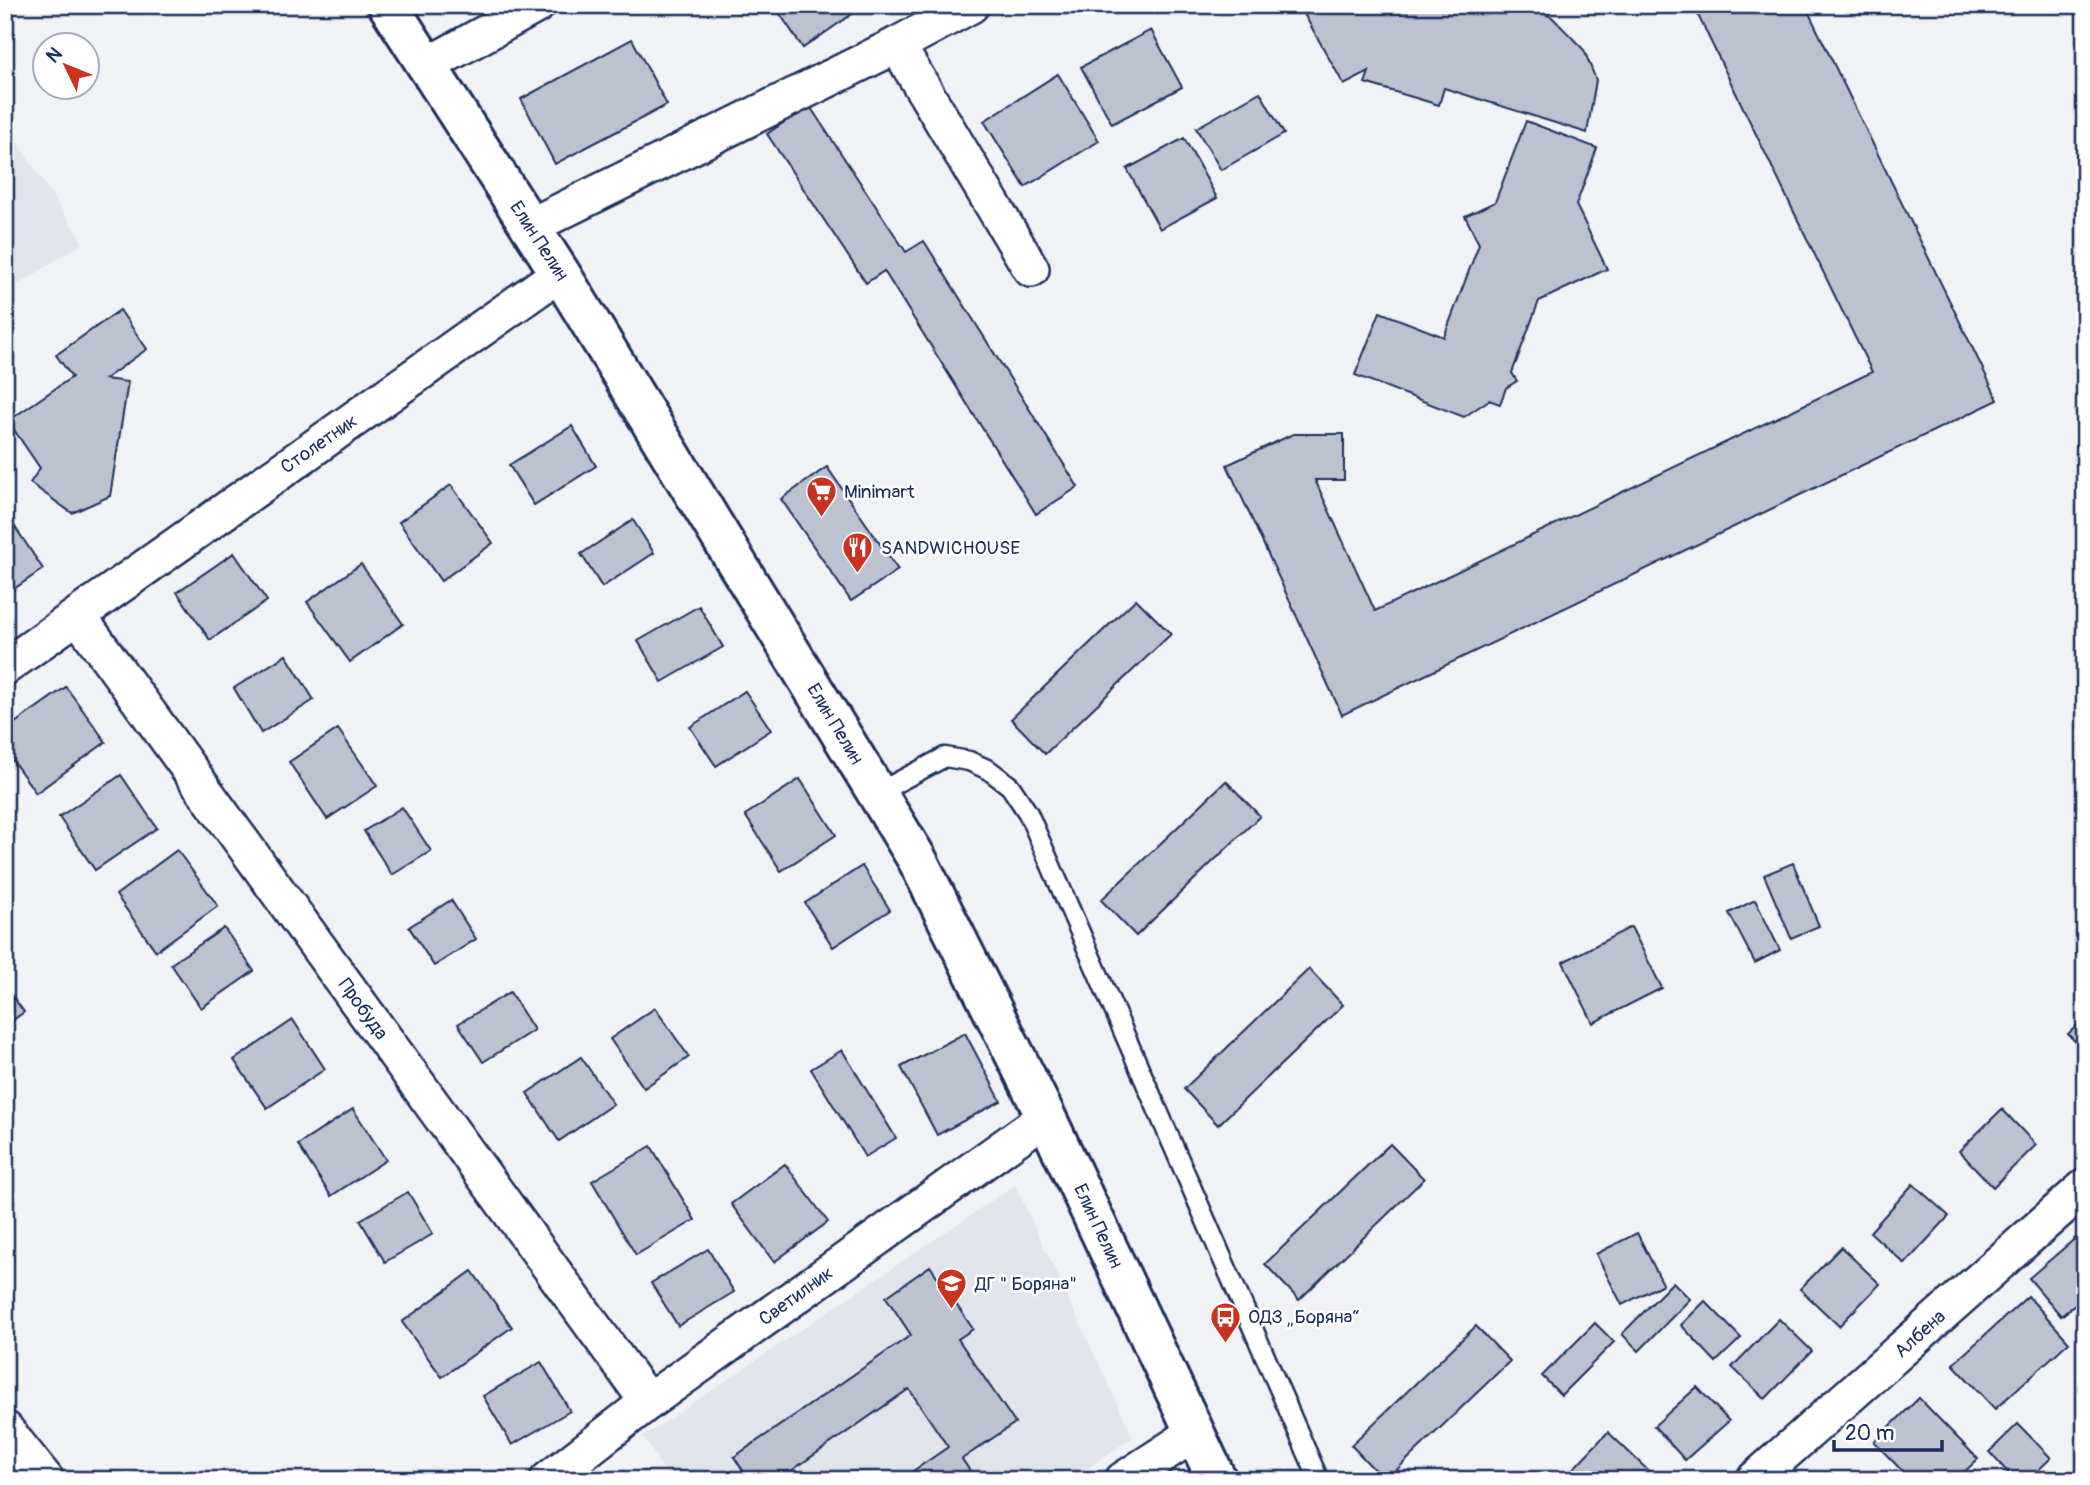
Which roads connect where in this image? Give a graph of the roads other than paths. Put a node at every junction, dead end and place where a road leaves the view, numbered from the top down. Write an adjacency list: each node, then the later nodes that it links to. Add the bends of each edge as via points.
1 (388, 5): 5 (street, Елин Пелин)
2 (537, 5): 5 (street)
3 (971, 5): 4 (street)
4 (897, 45): 6 (street); 7 (street)
5 (426, 65): 6 (street, Елин Пелин)
6 (529, 227): 8 (street, Елин Пелин)
7 (1031, 269)
8 (560, 273): 9 (street, Столетник); 11 (street, Елин Пелин)
9 (78, 616): 10 (street, Столетник); 14 (street, Пробуда)
10 (5, 667)
11 (877, 793): 12 (street, Елин Пелин, via 917,859); 21 (lane, via 945,757 989,769 1010,786 1028,813)
12 (1046, 1117): 14 (street, Светилник); 16 (street, Елин Пелин)
13 (2085, 1187): 22 (street, Албена)
14 (648, 1402): 18 (street, Светилник)
15 (5, 1429): 17 (street)
16 (1195, 1433): 19 (street); 20 (street, Елин Пелин)
17 (46, 1480)
18 (548, 1480)
19 (1123, 1480)
20 (1217, 1480)
21 (1319, 1480)
22 (1754, 1480)

